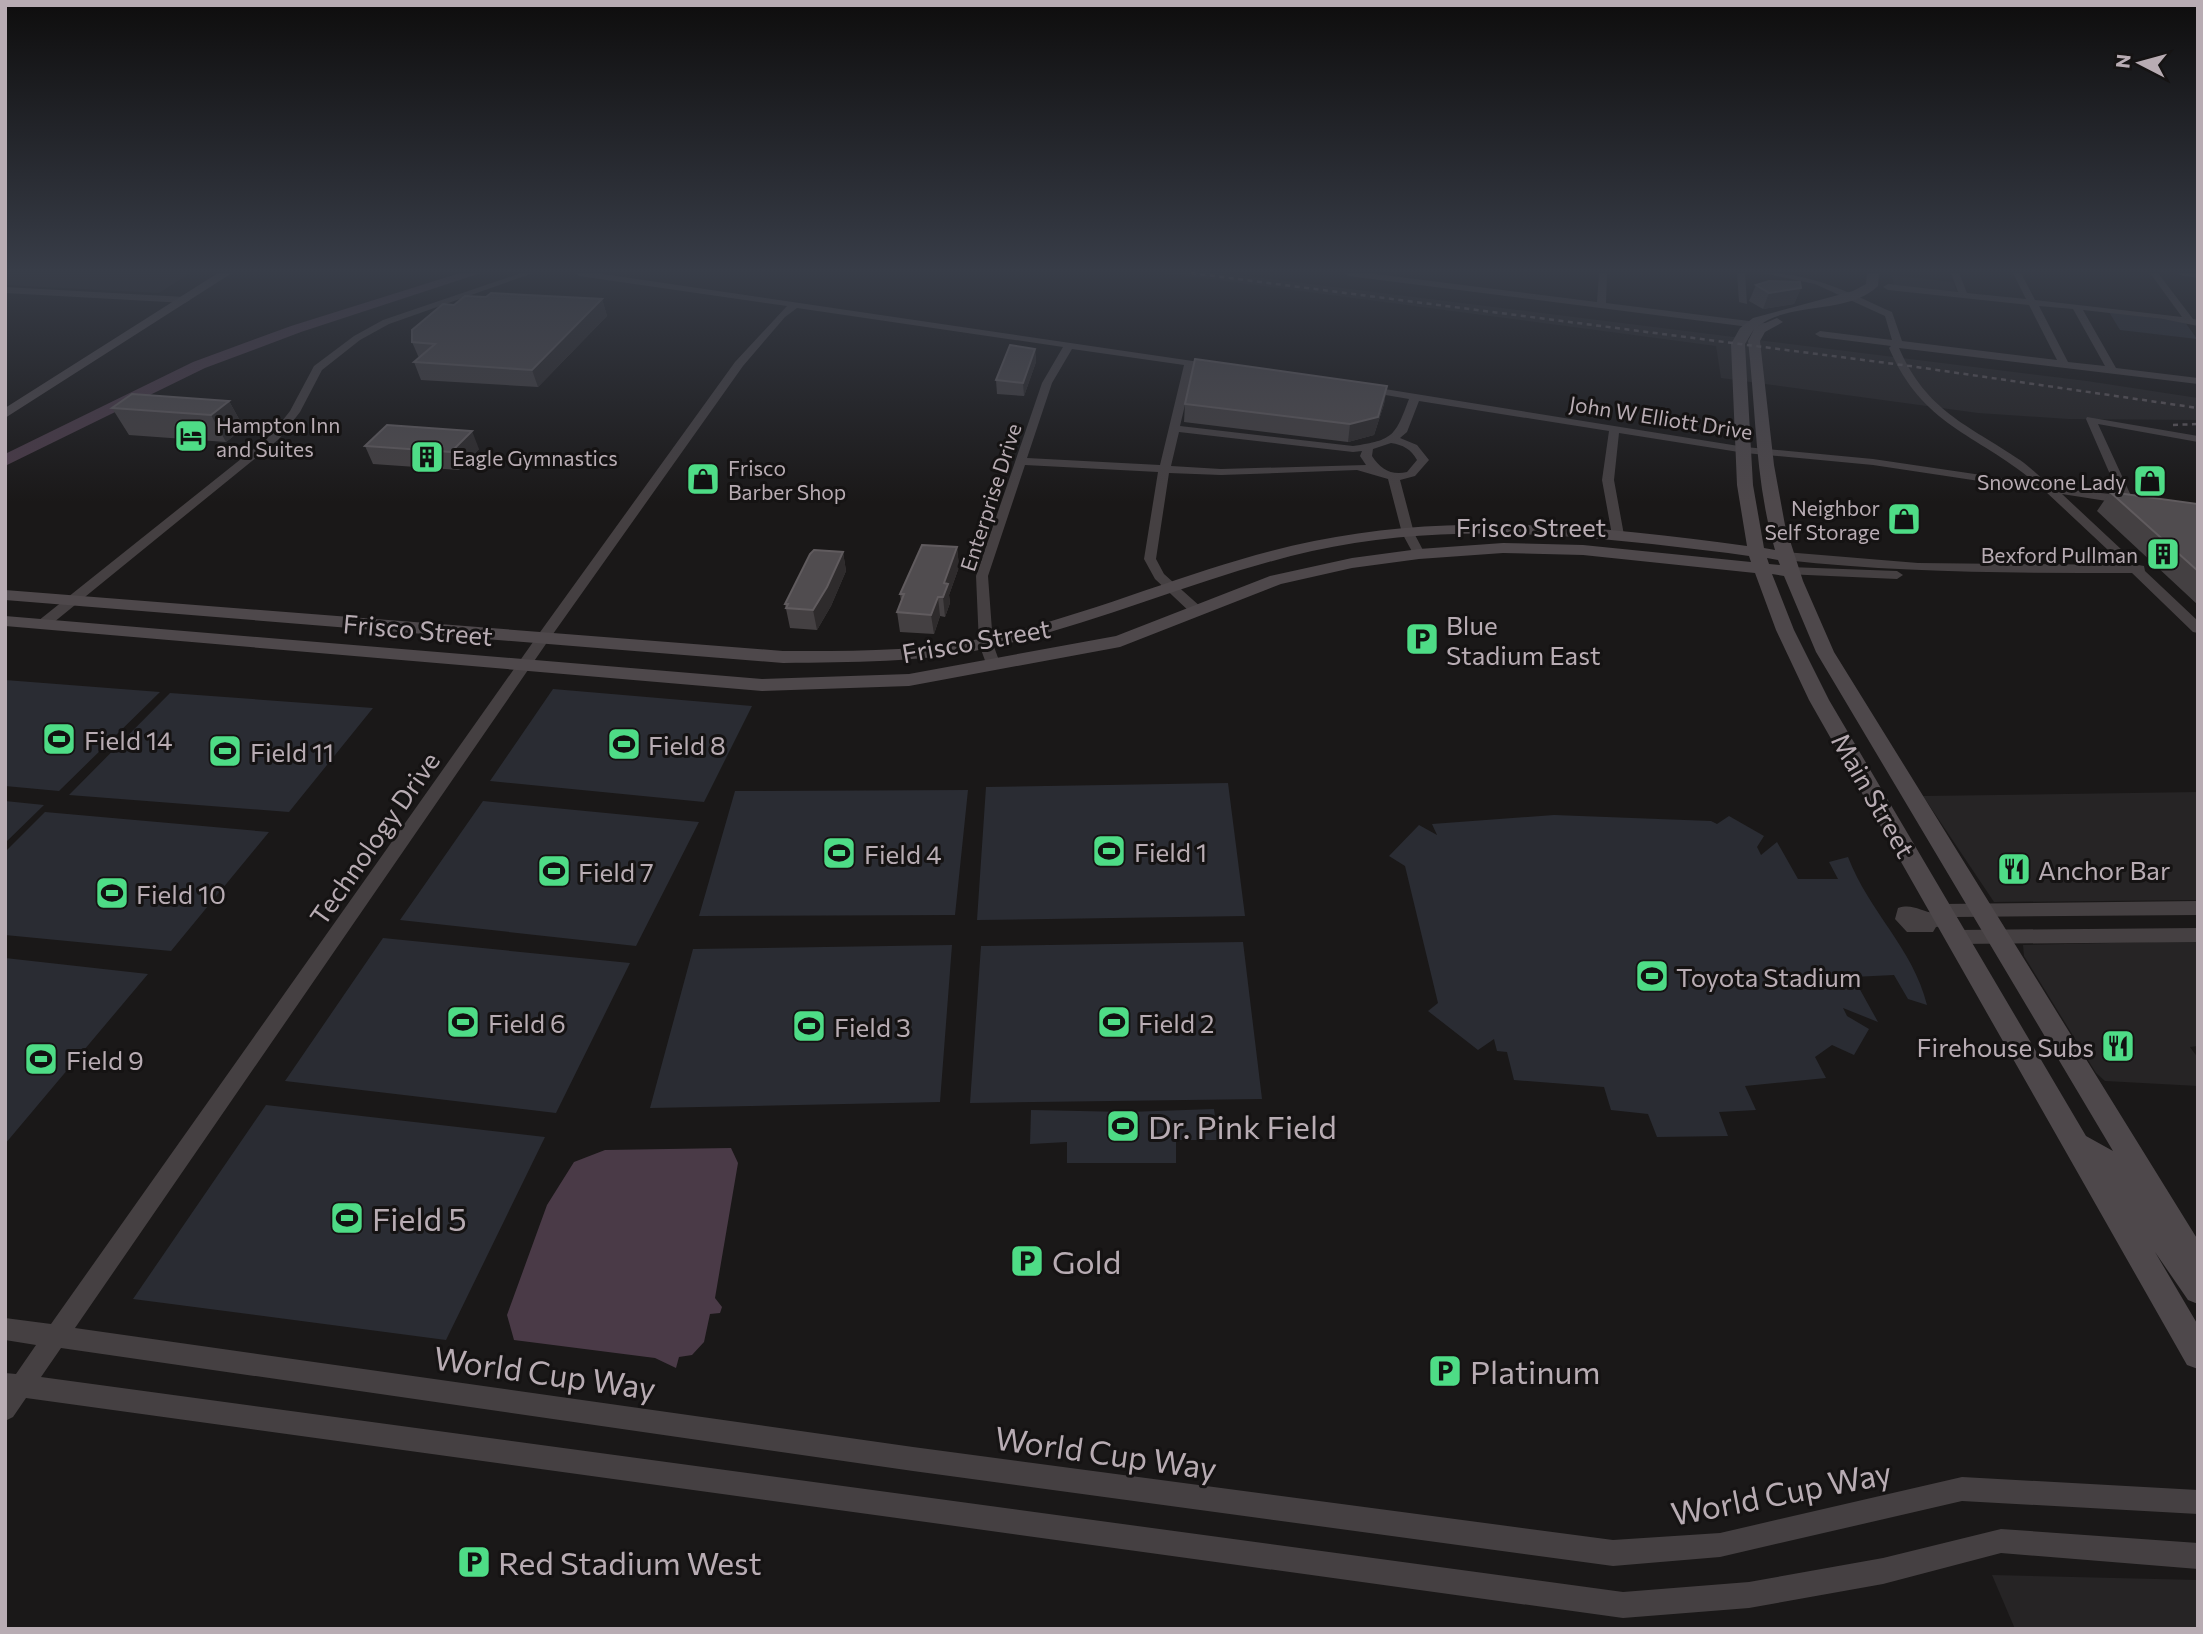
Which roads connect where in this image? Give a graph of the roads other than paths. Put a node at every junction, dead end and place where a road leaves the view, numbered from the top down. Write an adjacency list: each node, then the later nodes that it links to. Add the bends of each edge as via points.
1 (88, 349): 17 (street)
2 (107, 349): 18 (street)
3 (340, 349): 43 (street, via 318,368 275,438 188,510 183,520)
4 (752, 349): 50 (street, Technology Drive)
5 (1067, 349): 30 (street, Enterprise Drive, via 1047,383)
6 (1098, 349): 13 (street)
7 (1738, 349): 28 (street, Main Street)
8 (1755, 349): 29 (street, Main Street)
9 (1894, 349): 34 (street, via 1907,381 1926,403)
10 (1942, 349): 14 (street)
11 (2057, 349): 14 (street)
12 (2100, 349): 16 (street)
13 (1190, 363): 15 (street); 24 (street)
14 (2064, 364): 16 (street)
15 (1229, 369)
16 (2112, 370): 19 (street)
17 (46, 376): 18 (street); 22 (street)
18 (62, 378): 23 (street)
19 (2198, 381)
20 (1348, 387): 21 (street, John W Elliott Drive)
21 (1415, 396): 25 (street, John W Elliott Drive); 26 (street)
22 (5, 402)
23 (5, 414)
24 (1173, 428): 31 (street, via 1353,449); 32 (street)
25 (1614, 431): 28 (street, John W Elliott Drive); 36 (street, via 1608,480)
26 (1403, 437): 31 (street, via 1390,440); 33 (street, via 1423,460 1415,473)
27 (2198, 439): 34 (street, John W Elliott Drive, via 2091,419 2133,501)
28 (1745, 450): 29 (street, John W Elliott Drive); 38 (street, Main Street, via 1747,504)
29 (1765, 453): 34 (street, John W Elliott Drive, via 1873,462); 39 (street, Main Street)
30 (1021, 461): 32 (street); 52 (street, Enterprise Drive, via 982,576)
31 (1367, 461): 32 (street, via 1221,472); 33 (street)
32 (1164, 470): 41 (street, via 1150,559)
33 (1399, 477): 35 (street)
34 (2054, 490): 40 (street)
35 (1408, 533): 36 (street, Frisco Street, via 1491,529); 37 (street); 41 (street, Frisco Street, via 1314,545)
36 (1618, 536): 38 (street, Frisco Street)
37 (1419, 554): 38 (street, Frisco Street, via 1503,548); 44 (street, Frisco Street, via 1276,580)
38 (1760, 560): 39 (street, Frisco Street); 58 (street, Main Street, via 1819,700)
39 (1787, 563): 40 (street, Frisco Street, via 1843,575 1910,575 1940,569); 56 (street, Main Street, via 1825,652)
40 (2140, 569): 45 (street); 49 (street)
41 (1173, 589): 44 (street); 52 (street, Frisco Street)
42 (5, 596): 43 (street, Frisco Street)
43 (79, 601): 46 (street, Frisco Street); 48 (street)
44 (1197, 611): 54 (street, Frisco Street, via 1120,640)
45 (2198, 618)
46 (306, 620): 50 (street, Frisco Street); 51 (street)
47 (5, 621): 48 (street, Frisco Street)
48 (51, 625): 51 (street, Frisco Street)
49 (2198, 629)
50 (543, 638): 52 (street, Frisco Street, via 783,657 888,656); 53 (street, Technology Drive)
51 (282, 644): 53 (street, Frisco Street)
52 (986, 644): 54 (street, Enterprise Drive)
53 (525, 664): 54 (street, Frisco Street, via 762,685 909,680); 65 (street, Technology Drive)
54 (994, 666)
55 (2198, 908): 56 (street)
56 (1980, 910): 58 (street); 60 (street, Main Street)
57 (1901, 919): 58 (street, via 1904,913 1917,913)
58 (1943, 922): 60 (street); 61 (street, Main Street)
59 (2198, 934): 60 (street)
60 (1996, 936): 62 (street, Main Street)
61 (2078, 1145): 63 (street, via 2109,1163); 66 (street, Main Street)
62 (2198, 1266)
63 (2198, 1290)
64 (5, 1329): 65 (street, World Cup Way)
65 (57, 1336): 67 (street, Technology Drive); 69 (street, World Cup Way, via 926,1461 1613,1553 1720,1545 1962,1489)
66 (2198, 1354)
67 (14, 1384): 68 (street, Technology Drive); 70 (street, via 1623,1605 1749,1595 1883,1571 2001,1541)
68 (5, 1409)
69 (2198, 1502)
70 (2198, 1556)

